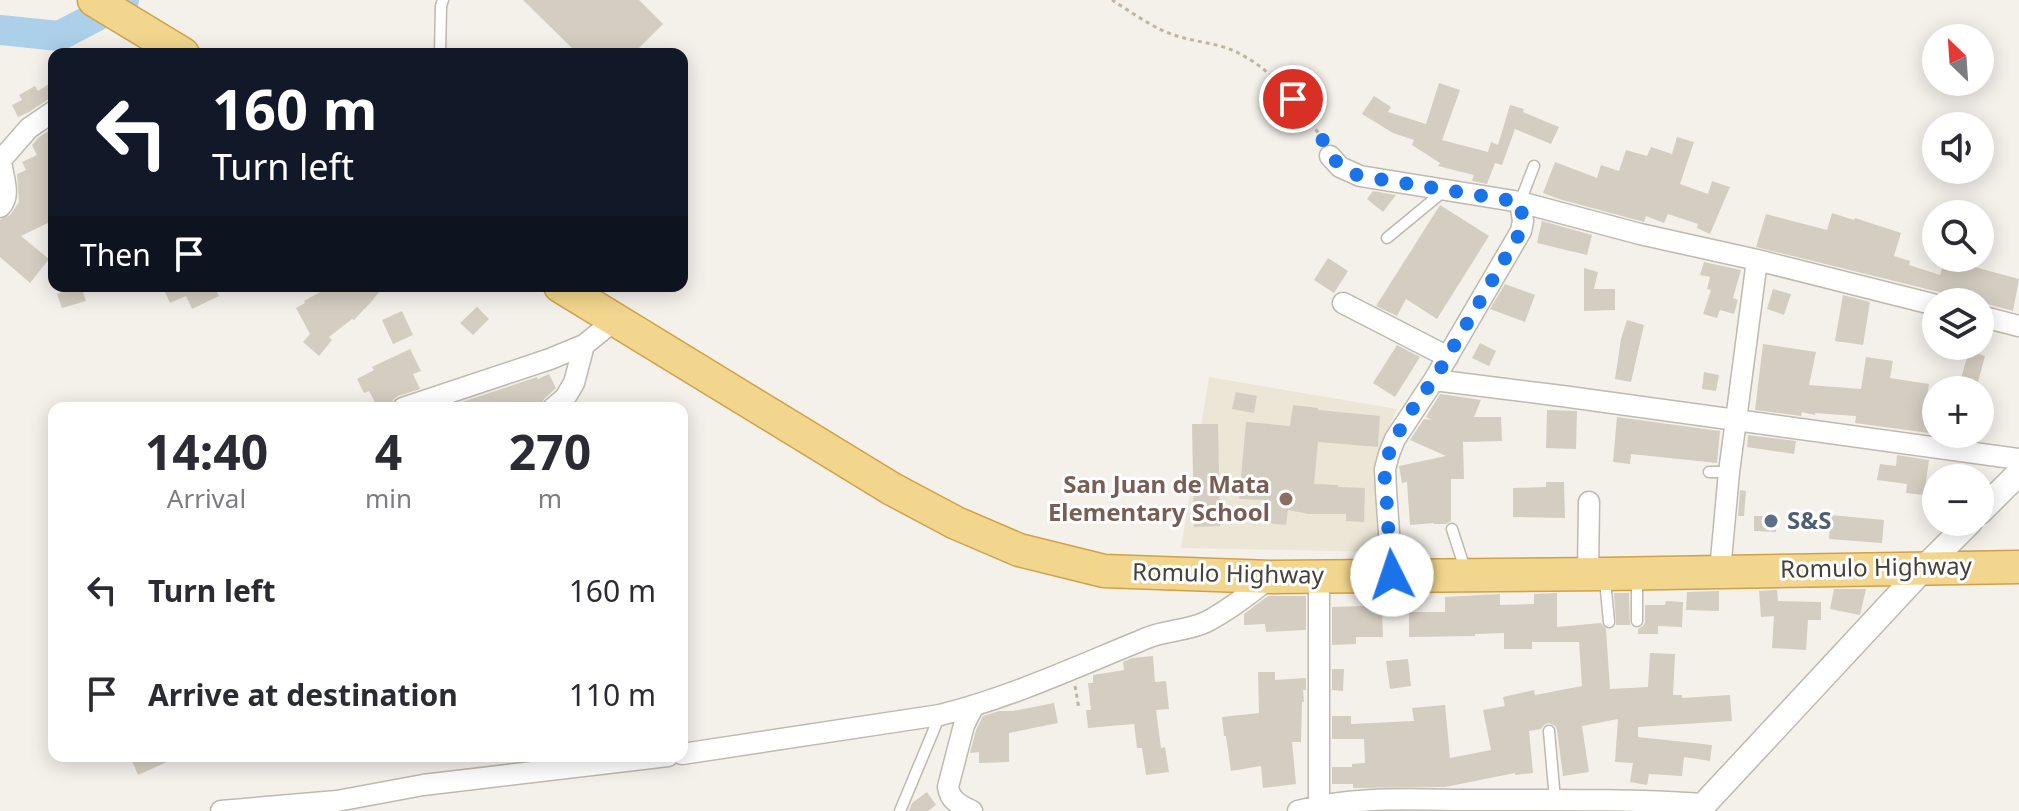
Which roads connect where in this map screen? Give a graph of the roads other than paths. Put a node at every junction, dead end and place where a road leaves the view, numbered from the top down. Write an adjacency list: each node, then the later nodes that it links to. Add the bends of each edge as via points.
1 (94, 0): 3 (highway)
2 (443, 0): 4 (lane)
3 (169, 48)
4 (440, 48)
5 (48, 115): 10 (street, via 1,160 7,197)
6 (1330, 156): 8 (street, via 1360,176)
7 (1534, 166): 9 (lane)
8 (1446, 190): 9 (street); 11 (lane)
9 (1520, 202): 12 (street); 20 (street, via 1521,231)
10 (0, 207)
11 (1387, 238)
12 (1757, 260): 14 (street); 26 (street)
13 (569, 292): 17 (highway, Romulo Highway)
14 (1922, 301)
15 (1343, 303): 20 (street)
16 (1994, 320): 18 (street)
17 (614, 321): 19 (street); 41 (highway, Romulo Highway, via 892,489 1019,550 1104,571)
18 (2019, 326)
19 (584, 345): 21 (street); 25 (street, via 574,383)
20 (1448, 357): 22 (street)
21 (550, 359): 23 (street); 24 (street)
22 (1434, 380): 26 (street); 39 (street, via 1395,439 1385,469)
23 (421, 402)
24 (559, 402)
25 (560, 402)
26 (1736, 420): 27 (street); 35 (street, via 1719,472)
27 (2019, 459)
28 (2019, 473): 29 (street)
29 (1994, 498)
30 (1589, 502): 38 (street)
31 (1452, 529): 37 (lane)
32 (1956, 536): 33 (street)
33 (1925, 567): 34 (highway, Romulo Highway); 35 (highway, Romulo Highway); 51 (street)
34 (2019, 567)
35 (1720, 571): 36 (highway, Romulo Highway)
36 (1637, 573): 38 (highway, Romulo Highway); 42 (lane)
37 (1467, 574): 38 (highway, Romulo Highway); 39 (highway, Romulo Highway)
38 (1596, 574): 43 (lane)
39 (1392, 575): 40 (highway, Romulo Highway)
40 (1319, 576): 41 (highway, Romulo Highway); 52 (street)
41 (1271, 577): 44 (street, via 1206,622 1153,636)
42 (1637, 621)
43 (1609, 622)
44 (973, 707): 45 (street); 55 (street, via 948,787 950,796)
45 (940, 715): 47 (street); 54 (lane)
46 (1549, 731): 49 (lane)
47 (688, 753)
48 (617, 762): 50 (street, via 423,785)
49 (1555, 800): 51 (street, via 1621,799); 52 (street, via 1387,800)
50 (339, 806): 53 (street)
51 (1701, 808)
52 (1312, 809)
53 (221, 811)
54 (900, 811)
55 (972, 811)

